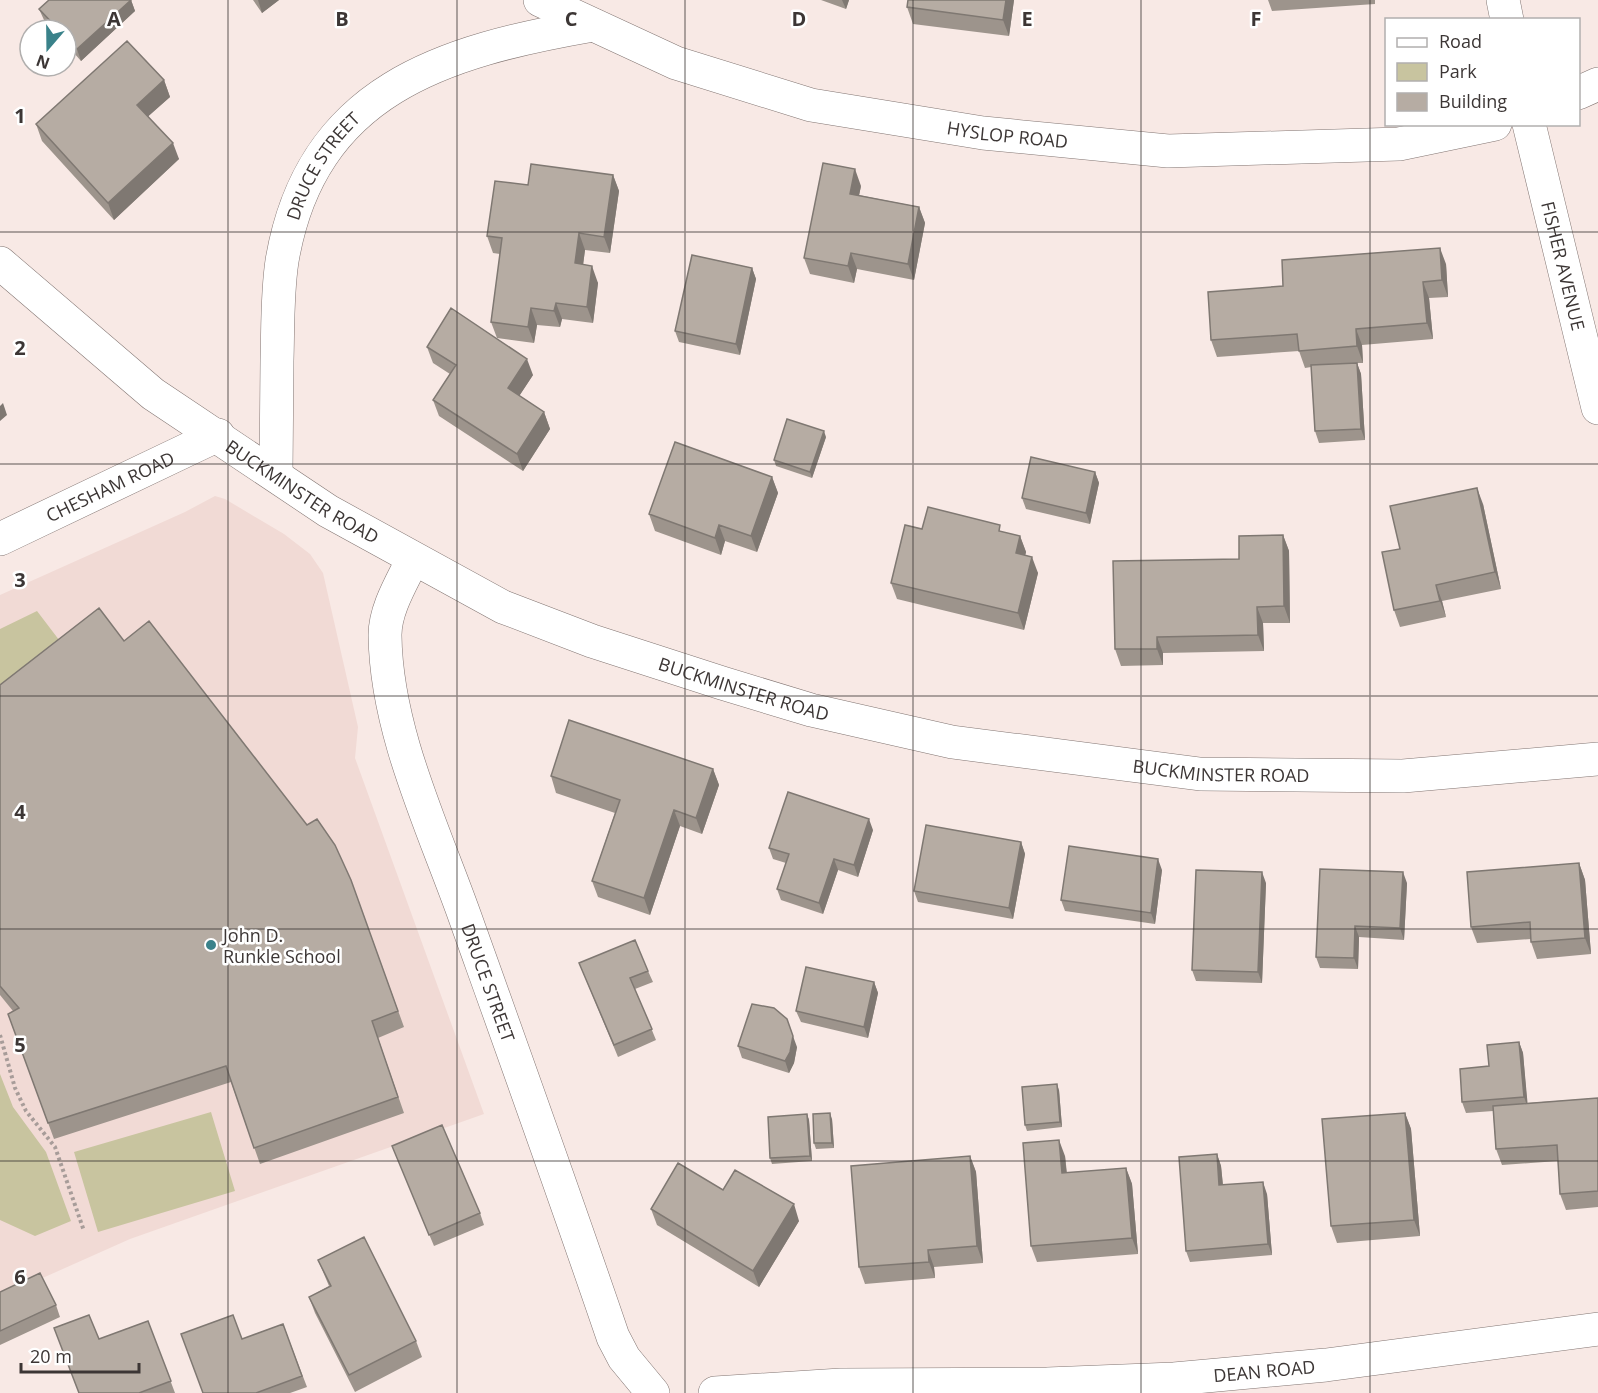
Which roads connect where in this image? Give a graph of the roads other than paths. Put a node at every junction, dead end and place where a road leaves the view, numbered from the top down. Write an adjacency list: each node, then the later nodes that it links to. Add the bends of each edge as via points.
1 (540, 0): 4 (street, HYSLOP ROAD)
2 (1503, 0): 3 (street)
3 (1507, 18)
4 (593, 25): 7 (street, HYSLOP ROAD, via 676,63 811,105 982,133 1168,151 1399,144); 12 (street, DRUCE STREET, via 496,44 442,62 391,87 358,112 332,142 307,180 282,259 276,325)
5 (1598, 84): 6 (street)
6 (1580, 92)
7 (1485, 126)
8 (1529, 126): 10 (street, FISHER AVENUE)
9 (0, 263): 11 (street, BUCKMINSTER ROAD, via 153,394)
10 (1598, 408)
11 (218, 435): 12 (street, BUCKMINSTER ROAD); 13 (street, CHESHAM ROAD)
12 (276, 474): 14 (street, BUCKMINSTER ROAD, via 328,511)
13 (0, 539)
14 (413, 559): 15 (street, BUCKMINSTER ROAD, via 503,607 592,641 811,710 952,742 1200,774 1402,776); 17 (street, DRUCE STREET, via 395,596 385,632 388,683 407,759 613,1337 624,1358)
15 (1598, 759)
16 (1598, 1329): 18 (street, DEAN ROAD, via 1326,1365 1174,1379 841,1385)
17 (653, 1393)
18 (715, 1393)

